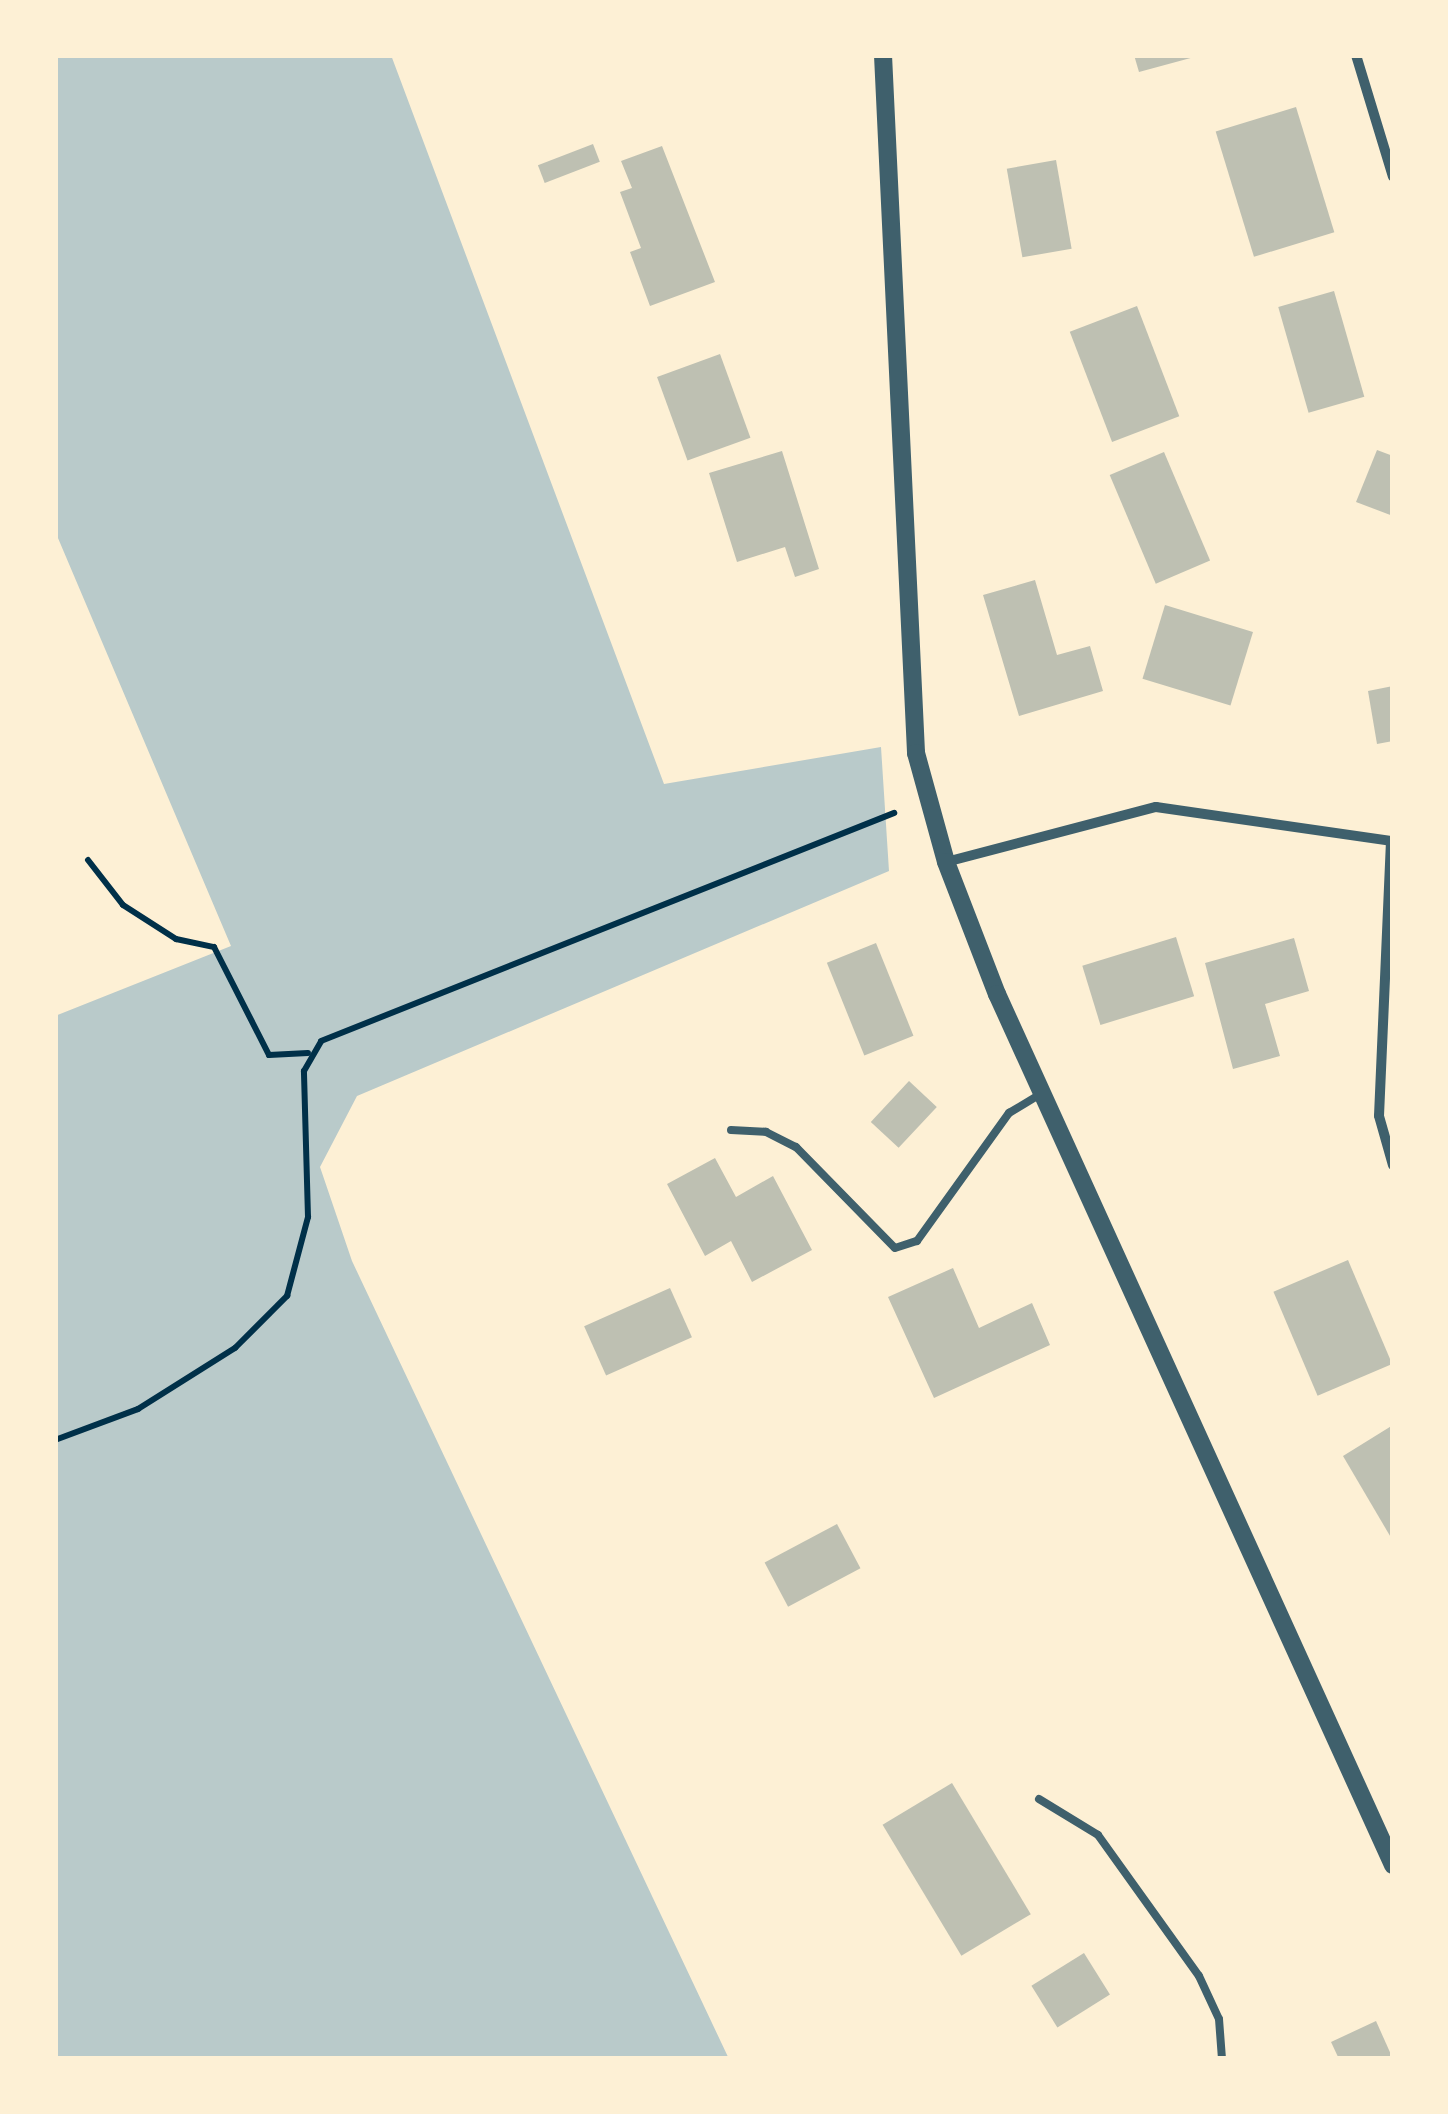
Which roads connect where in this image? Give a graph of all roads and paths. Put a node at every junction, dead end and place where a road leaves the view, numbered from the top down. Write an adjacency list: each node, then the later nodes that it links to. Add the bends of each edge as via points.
1 (883, 55): 8 (street, via 916,753)
2 (1356, 55): 3 (street)
3 (1390, 159): 4 (street)
4 (1393, 177)
5 (894, 813): 9 (path, via 359,1018)
6 (1392, 841): 8 (street, via 1156,806); 12 (street, via 1378,1116)
7 (88, 860): 9 (path, via 122,905 176,939 214,947 269,1055)
8 (946, 862): 10 (street)
9 (308, 1053): 13 (path, via 308,1217 287,1296 235,1348 138,1409)
10 (1042, 1093): 11 (lane, via 1008,1113 917,1241 895,1248 796,1147); 15 (street)
11 (731, 1130)
12 (1393, 1165)
13 (55, 1440)
14 (1039, 1799): 16 (lane, via 1098,1835 1198,1976 1219,2019)
15 (1393, 1865)
16 (1222, 2059)

